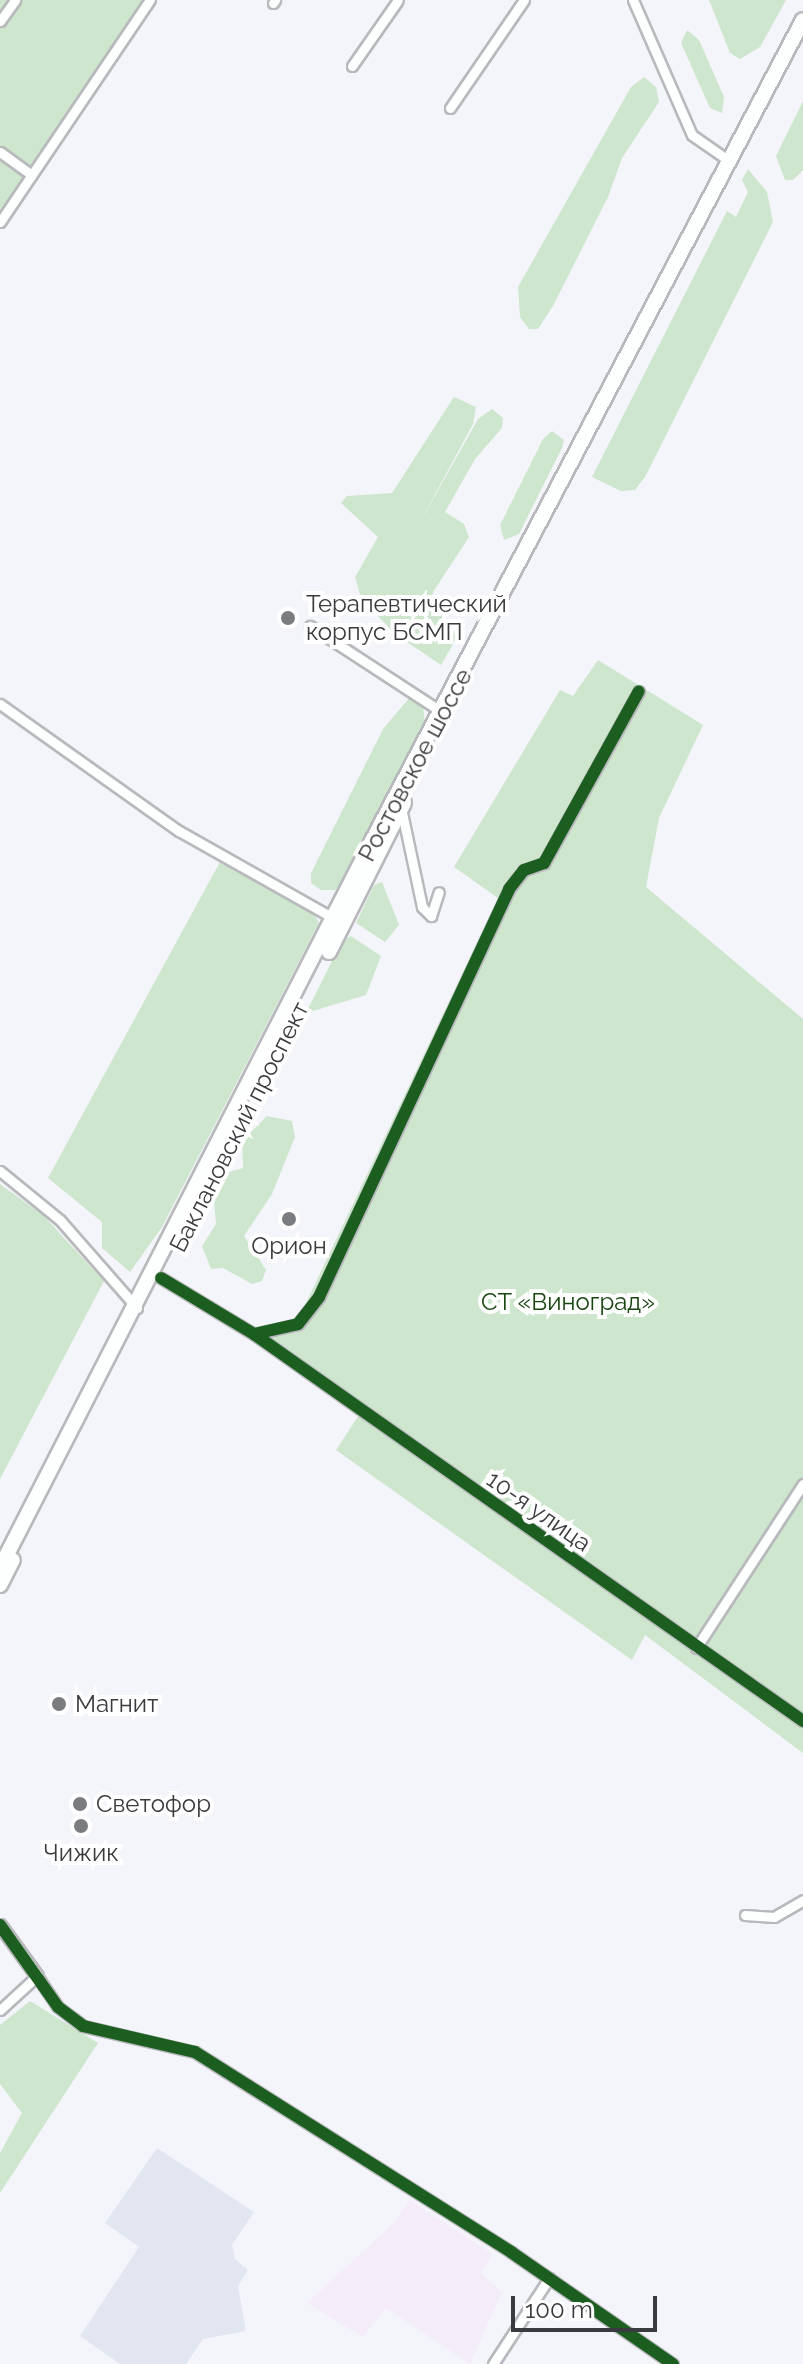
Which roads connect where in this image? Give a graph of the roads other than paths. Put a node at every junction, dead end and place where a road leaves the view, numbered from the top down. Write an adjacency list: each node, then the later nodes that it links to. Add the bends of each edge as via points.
1 (15, 0): 7 (street)
2 (150, 0): 13 (street)
3 (398, 0): 8 (street)
4 (524, 0): 9 (street)
5 (633, 0): 12 (street, via 686,125)
6 (803, 20): 10 (main road)
7 (0, 21)
8 (352, 66)
9 (450, 108)
10 (738, 142): 12 (main road); 15 (main road)
11 (0, 152): 13 (street)
12 (728, 160): 15 (main road)
13 (32, 175): 14 (street)
14 (0, 222)
15 (652, 314): 19 (main road, Ростовское шоссе); 20 (main road, Ростовское шоссе)
16 (310, 626): 19 (street)
17 (639, 691): 26 (street, via 544,863 524,870 509,889 319,1297 298,1324)
18 (0, 704): 22 (street, via 179,831)
19 (442, 712): 22 (main road, Ростовское шоссе)
20 (401, 808): 21 (street, via 422,907 431,916); 22 (main road, Ростовское шоссе)
21 (439, 892)
22 (339, 922): 24 (main road, Баклановский проспект); 25 (main road, Баклановский проспект)
23 (0, 1171): 25 (street, via 60,1220)
24 (161, 1278): 25 (main road, Баклановский проспект); 26 (street, 10-я улица)
25 (139, 1312): 28 (main road, Баклановский проспект); 29 (main road, Баклановский проспект)
26 (254, 1334): 30 (street, 10-я улица)
27 (803, 1484): 30 (street)
28 (0, 1568)
29 (0, 1585)
30 (696, 1648): 31 (street, 10-я улица)
31 (803, 1721)
32 (803, 1900): 33 (street, via 774,1917)
33 (745, 1915)
34 (0, 1925): 35 (street)
35 (37, 1976): 36 (street); 37 (street, via 58,2007 83,2026 195,2052)
36 (0, 2010)
37 (549, 2278): 38 (street); 39 (street)
38 (493, 2364)
39 (673, 2364)

